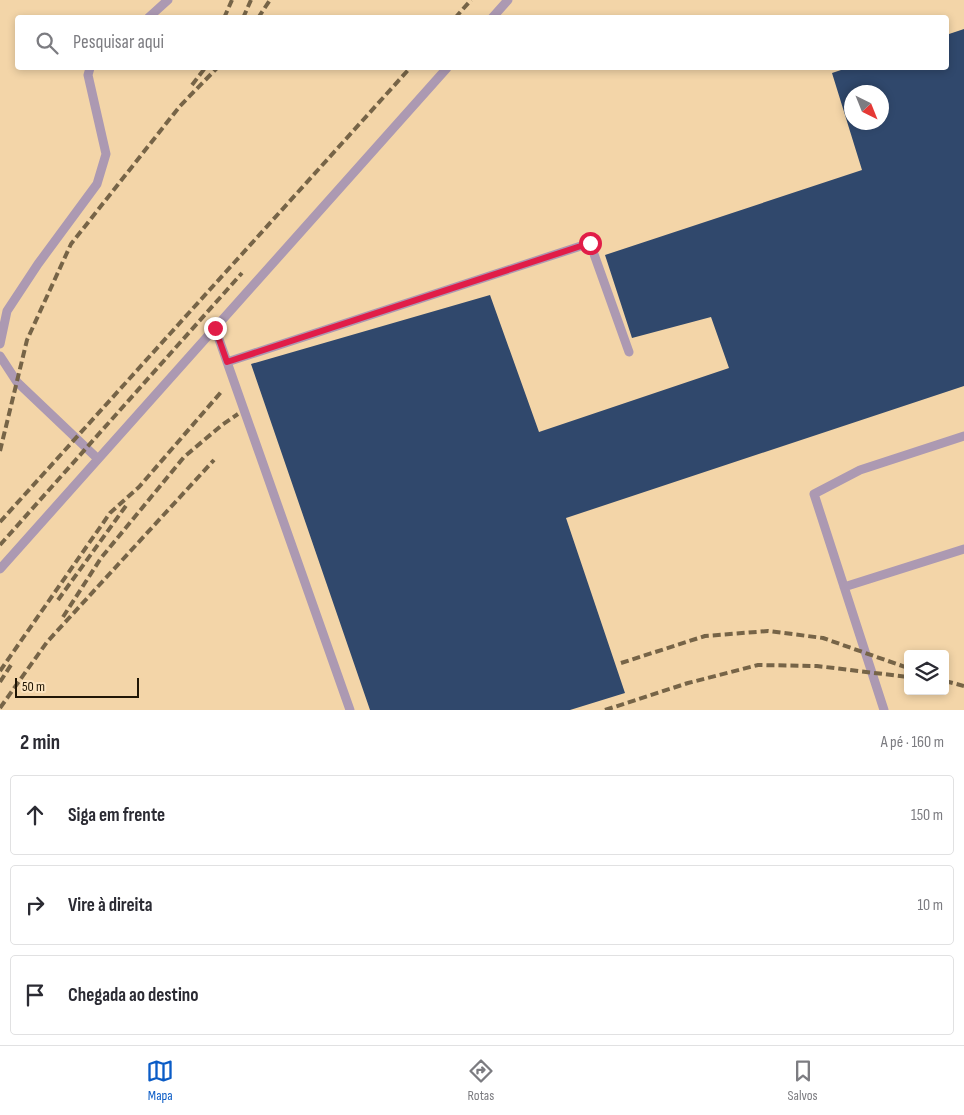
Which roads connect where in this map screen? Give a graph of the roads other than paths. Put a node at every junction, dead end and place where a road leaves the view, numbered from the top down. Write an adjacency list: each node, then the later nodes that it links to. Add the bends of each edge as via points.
1 (168, 0): 3 (lane)
2 (508, 0): 4 (lane)
3 (151, 15)
4 (495, 15)
5 (90, 70): 8 (lane, via 88,76 106,154 97,184 7,311)
6 (445, 70): 7 (lane)
7 (215, 328): 11 (lane); 13 (lane)
8 (0, 344)
9 (630, 352): 11 (lane, via 590,243)
10 (0, 356): 13 (lane, via 17,382)
11 (227, 362): 17 (lane)
12 (964, 436): 16 (lane, via 860,470 814,494)
13 (98, 459): 15 (lane)
14 (964, 549): 16 (lane)
15 (0, 569)
16 (844, 587): 18 (lane)
17 (350, 710)
18 (884, 710)

